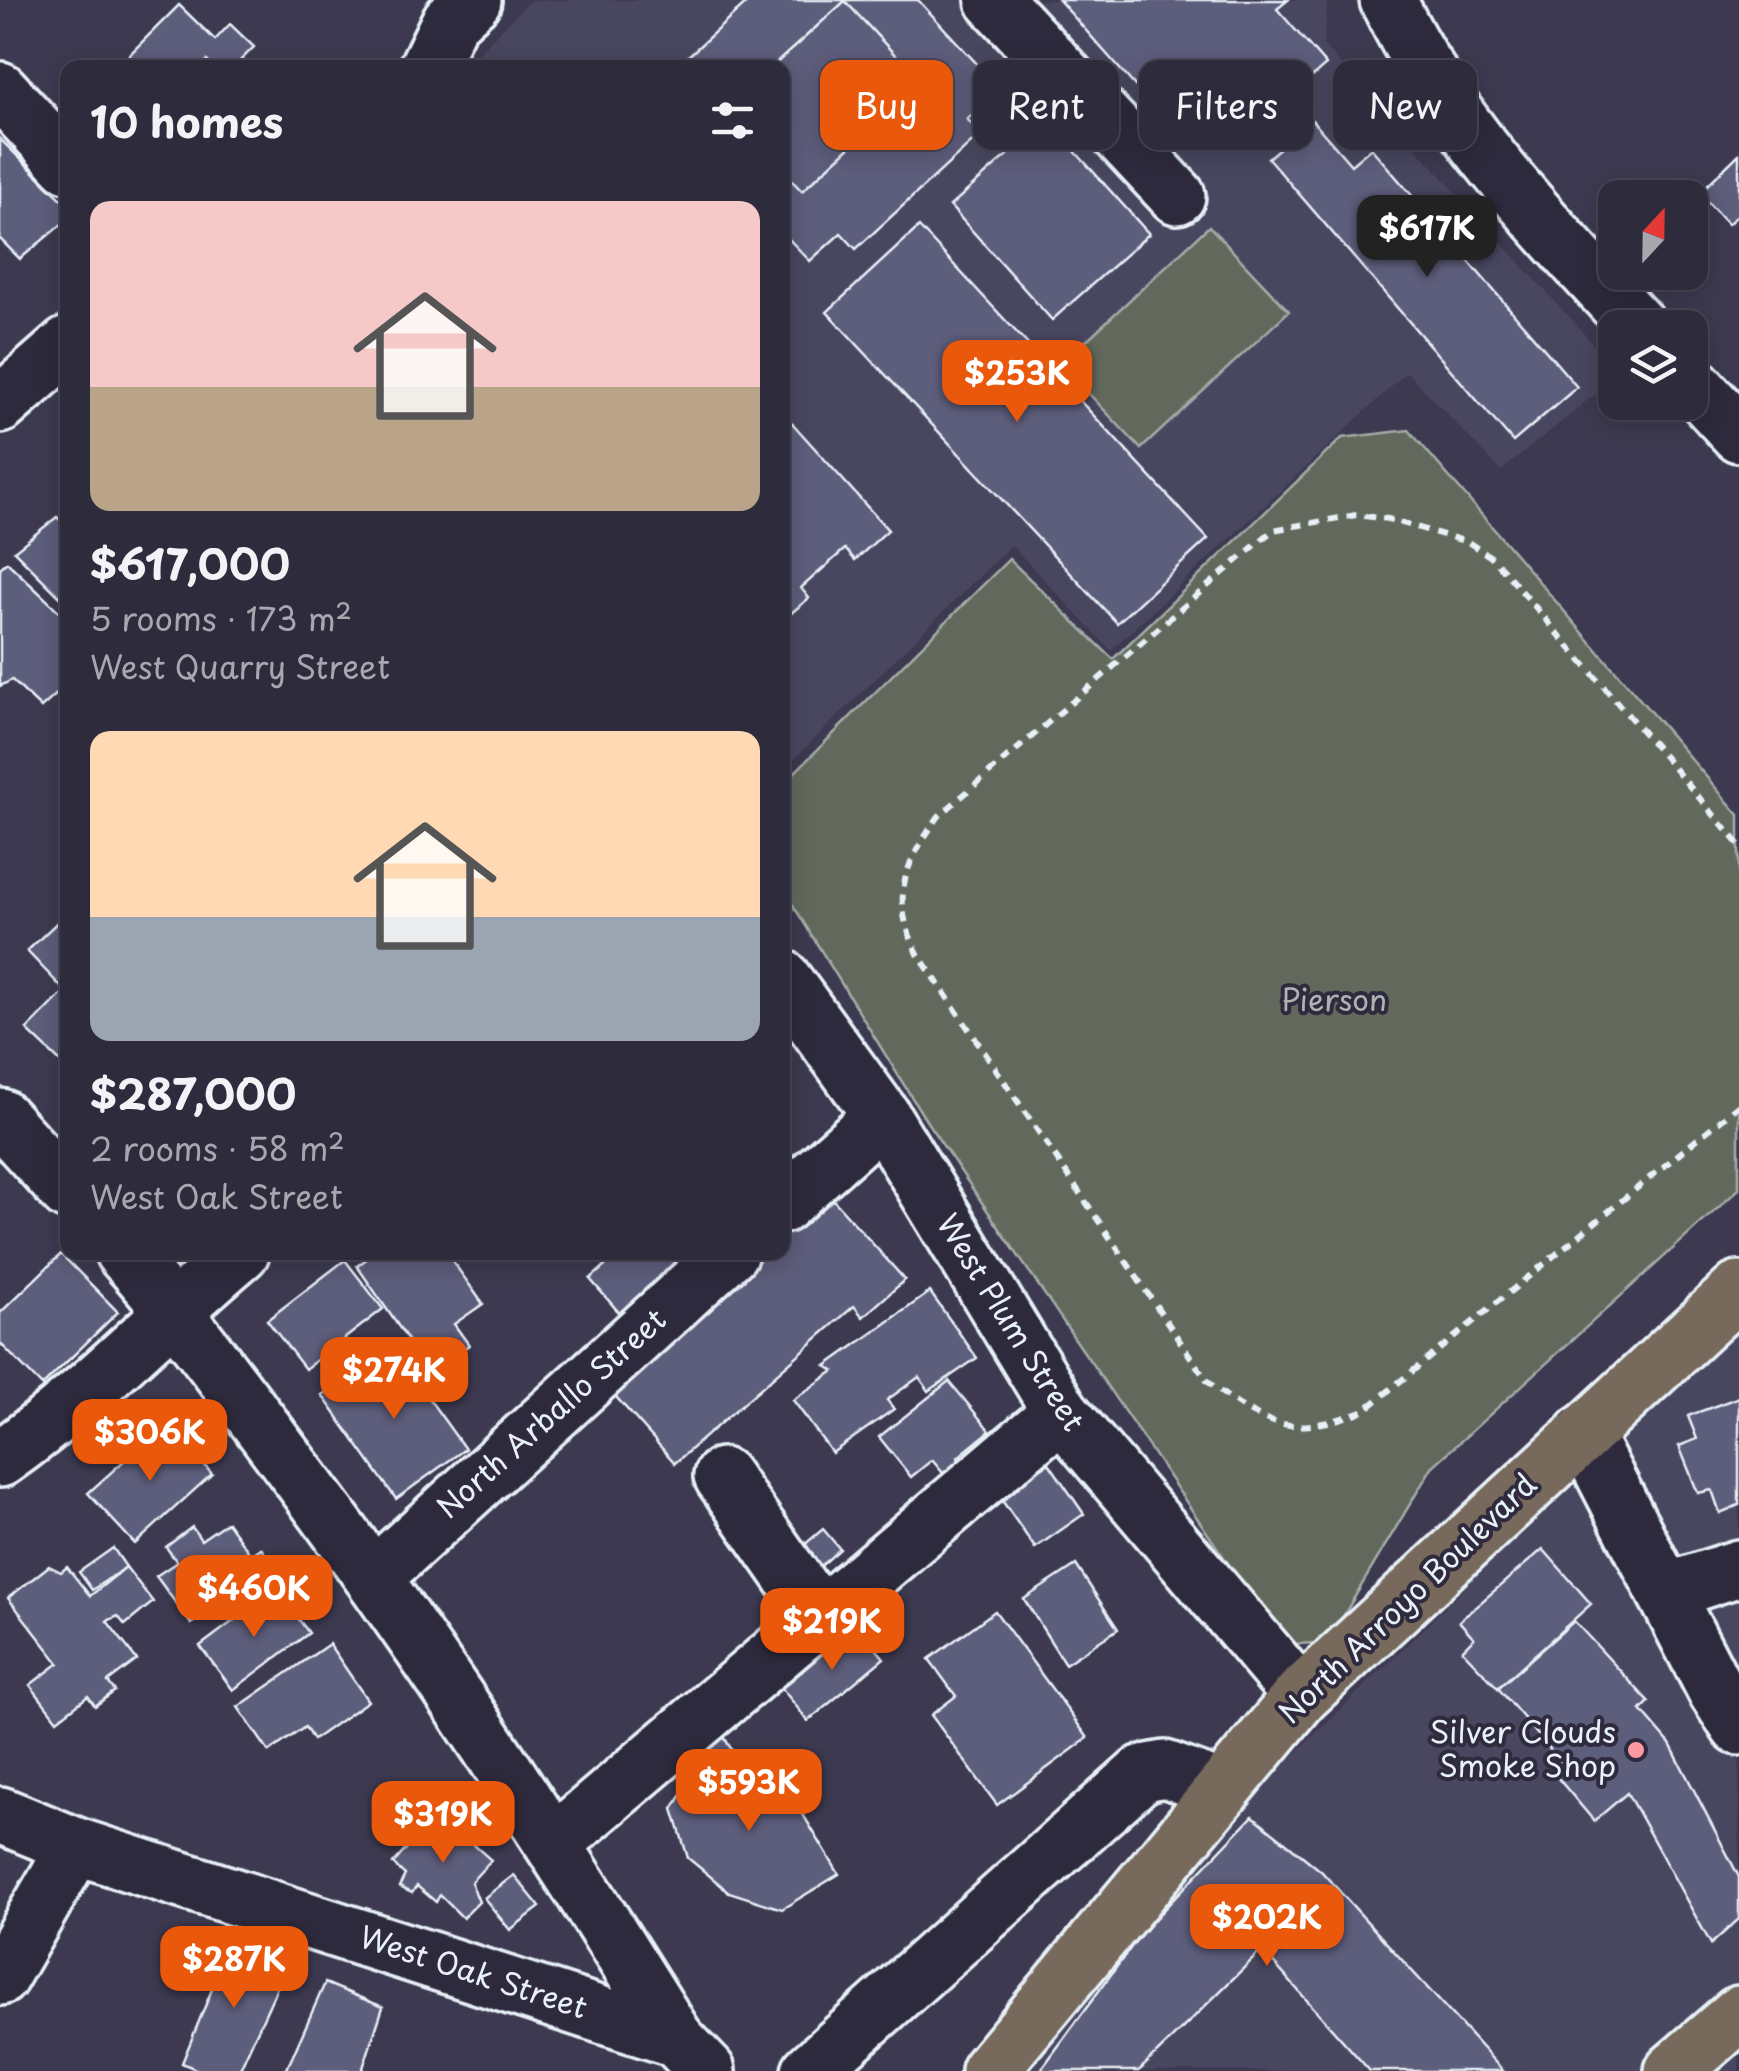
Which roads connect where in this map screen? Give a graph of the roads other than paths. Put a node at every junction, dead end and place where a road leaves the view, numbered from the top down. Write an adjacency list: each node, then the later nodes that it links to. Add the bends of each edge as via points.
1 (472, 0): 4 (street, via 450,21)
2 (994, 0): 7 (street)
3 (1388, 0): 8 (street, via 1422,66 1536,217)
4 (430, 60)
5 (0, 90): 6 (street)
6 (60, 155)
7 (1177, 196)
8 (1623, 310)
9 (60, 352): 11 (street)
10 (1708, 400): 12 (street)
11 (0, 405)
12 (1739, 434)
13 (790, 989): 14 (street, West Plum Street)
14 (882, 1116): 17 (street); 23 (street, West Plum Street)
15 (0, 1118): 16 (street)
16 (60, 1183)
17 (790, 1199)
18 (129, 1260): 22 (street)
19 (232, 1260): 22 (street)
20 (721, 1260): 28 (street, North Arballo Street)
21 (1739, 1290): 24 (main road, North Arroyo Boulevard)
22 (174, 1309): 25 (street, via 56,1419); 28 (street)
23 (1061, 1412): 30 (street); 32 (street, West Plum Street)
24 (1583, 1432): 29 (street); 32 (main road, North Arroyo Boulevard)
25 (0, 1459)
26 (722, 1476): 30 (street)
27 (1739, 1568): 29 (street)
28 (375, 1576): 36 (street)
29 (1665, 1592): 31 (street)
30 (818, 1614): 36 (street)
31 (1724, 1673): 33 (street)
32 (1300, 1696): 34 (main road, North Arroyo Boulevard)
33 (1739, 1727)
34 (1222, 1790): 41 (street, via 1164,1770 1142,1773); 42 (main road, North Arroyo Boulevard)
35 (0, 1815): 37 (street, West Oak Street)
36 (554, 1843): 40 (street)
37 (76, 1846): 38 (street); 40 (street, West Oak Street)
38 (0, 1977)
39 (1739, 2014): 43 (main road)
40 (692, 2055)
41 (810, 2071)
42 (989, 2071)
43 (1673, 2071)

